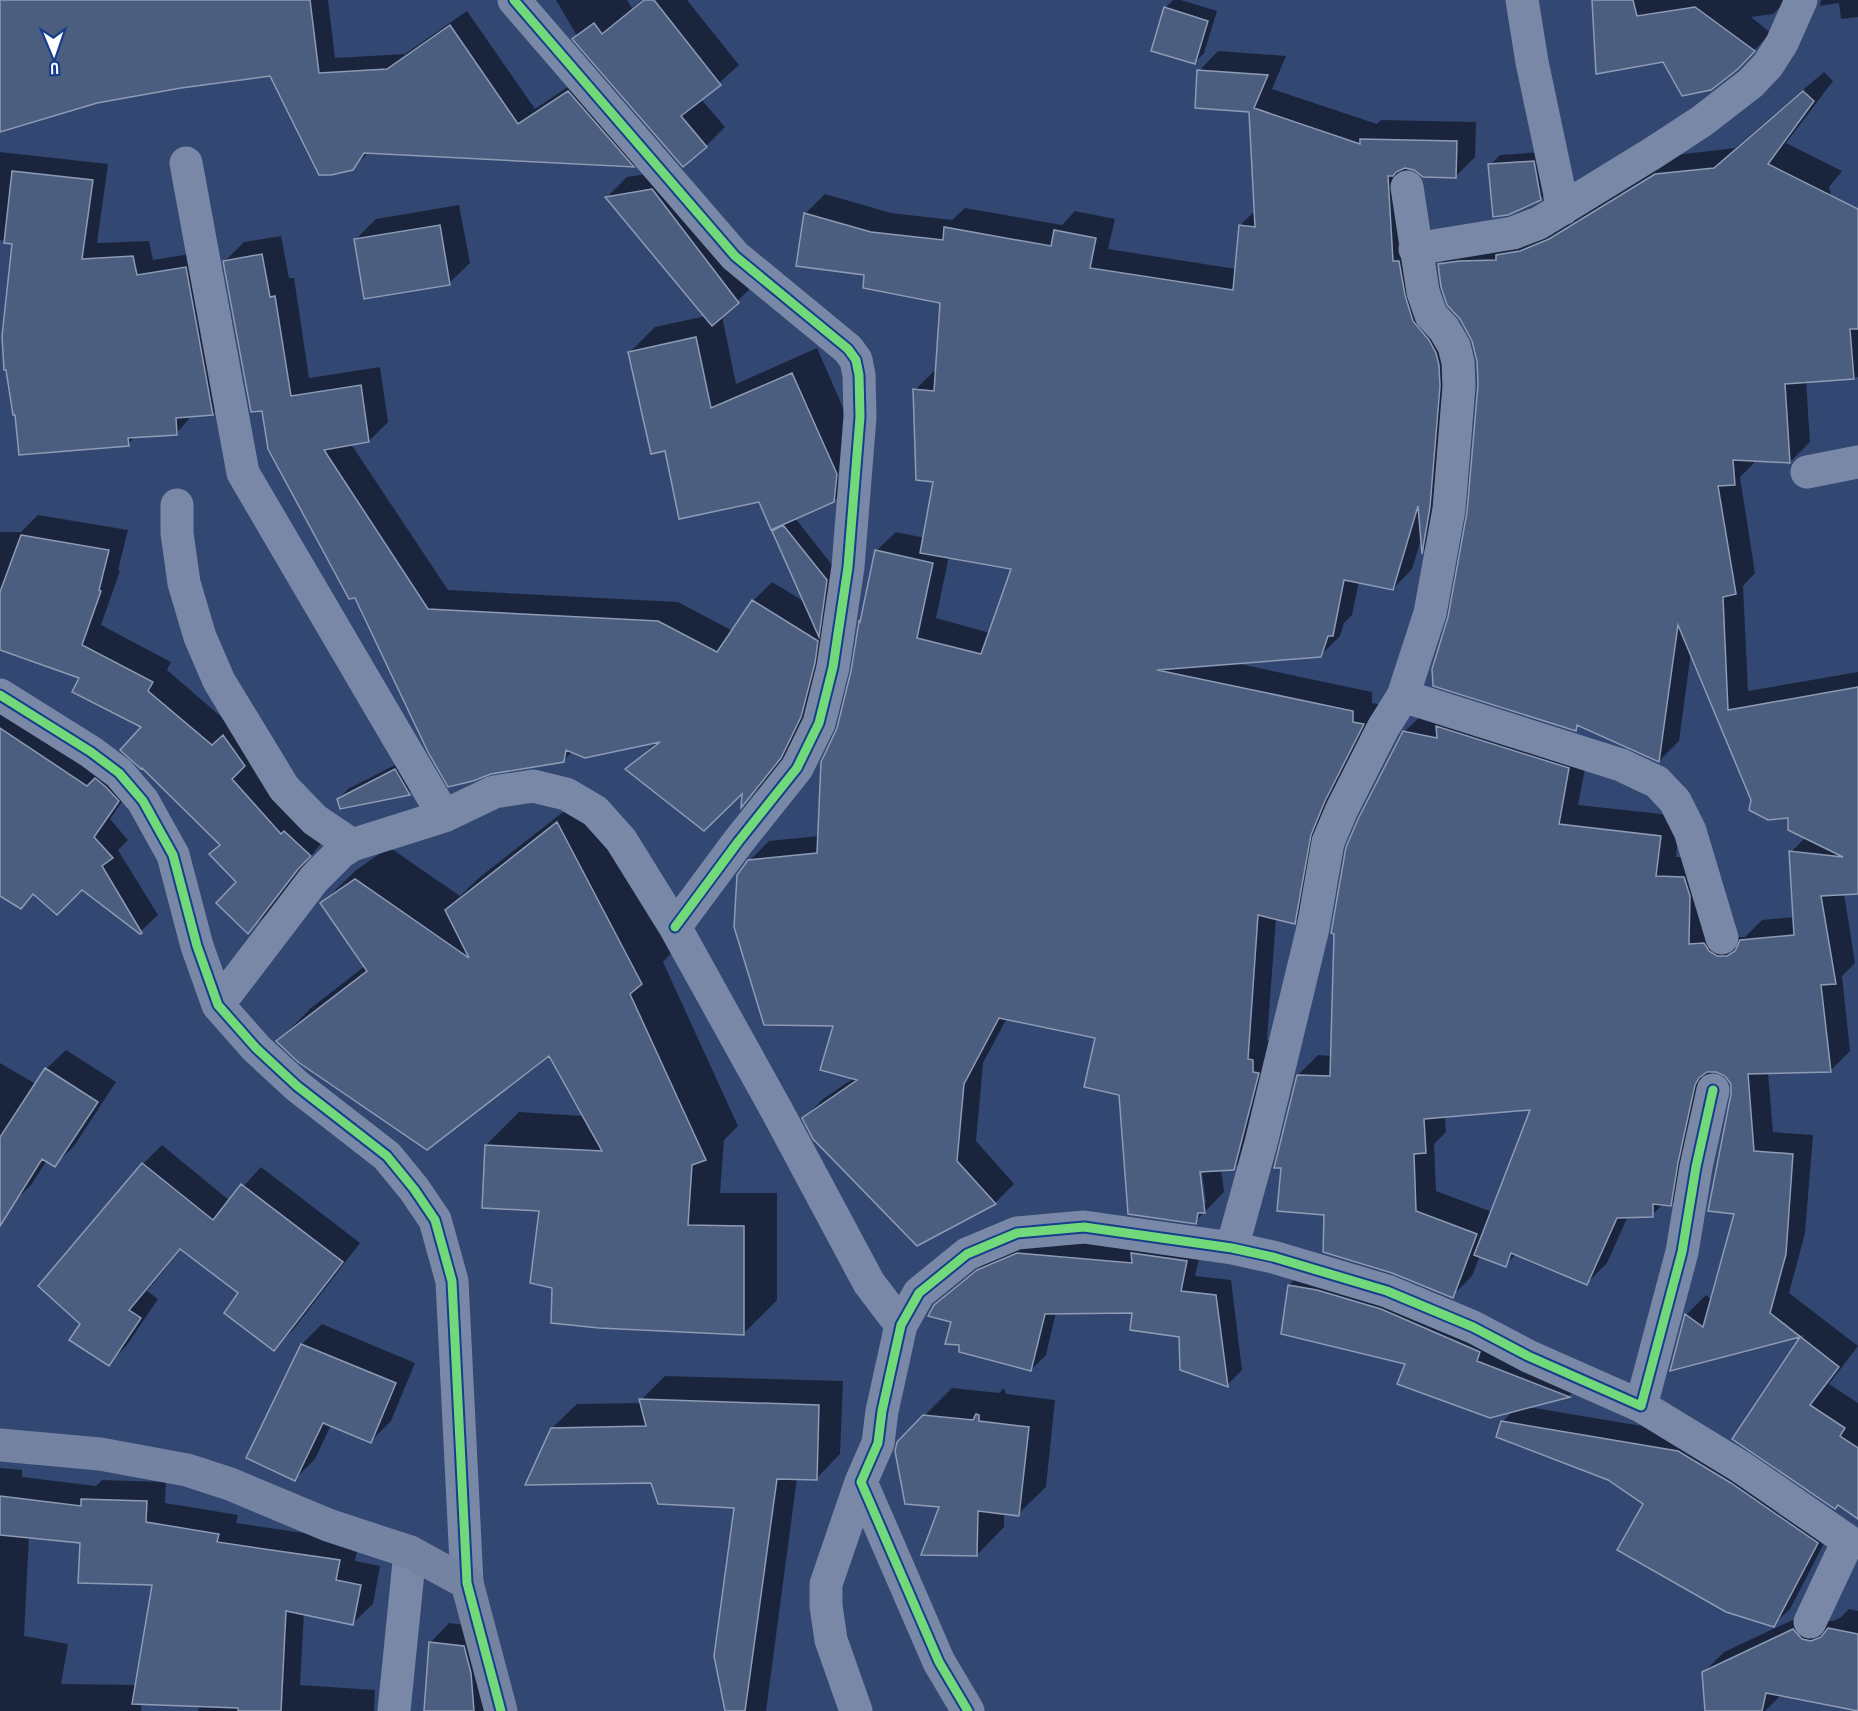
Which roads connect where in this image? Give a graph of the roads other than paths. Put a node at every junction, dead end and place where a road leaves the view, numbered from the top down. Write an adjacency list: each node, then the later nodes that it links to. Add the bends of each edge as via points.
1 (514, 0): 15 (street, via 735,256 848,349 856,360 859,375 860,417 848,567 833,667 819,723 797,768)
2 (1522, 0): 6 (street)
3 (1800, 0): 6 (street, via 1782,43 1752,83 1702,122)
4 (186, 163): 13 (street, via 243,473)
5 (1407, 187): 7 (street)
6 (1563, 209): 7 (street, via 1514,233)
7 (1415, 249): 12 (street, via 1431,315 1454,346 1459,386 1449,509 1438,574 1430,613)
8 (1858, 462): 9 (street)
9 (1807, 472)
10 (177, 505): 14 (street, via 184,583 200,638 219,681 284,788)
11 (0, 695): 17 (street, via 91,752 119,773 142,801 173,855 197,946)
12 (1403, 696): 16 (street, via 1621,765 1657,782 1675,801 1690,831); 19 (street, via 1342,808 1329,842 1313,927)
13 (444, 816): 14 (street); 15 (street, via 494,792 533,786 566,794 595,811 621,840)
14 (347, 849): 17 (street, via 315,879)
15 (675, 927): 20 (street, via 869,1283)
16 (1722, 938)
17 (218, 1005): 26 (street, via 297,1086 387,1156 435,1220 452,1281)
18 (1713, 1090): 21 (street, via 1682,1252)
19 (1232, 1248): 20 (street, via 1084,1227 1017,1233 967,1254 919,1293); 21 (street, via 1387,1291)
20 (901, 1324): 23 (street, via 878,1443)
21 (1641, 1406): 24 (street, via 1741,1467)
22 (0, 1445): 25 (street, via 100,1454 187,1470 328,1525)
23 (861, 1482): 30 (street, via 826,1584 831,1640); 31 (street, via 939,1662)
24 (1853, 1544): 27 (street)
25 (411, 1552): 26 (street); 28 (street)
26 (467, 1583): 29 (street)
27 (1810, 1622)
28 (394, 1711)
29 (501, 1711)
30 (856, 1711)
31 (968, 1711)

